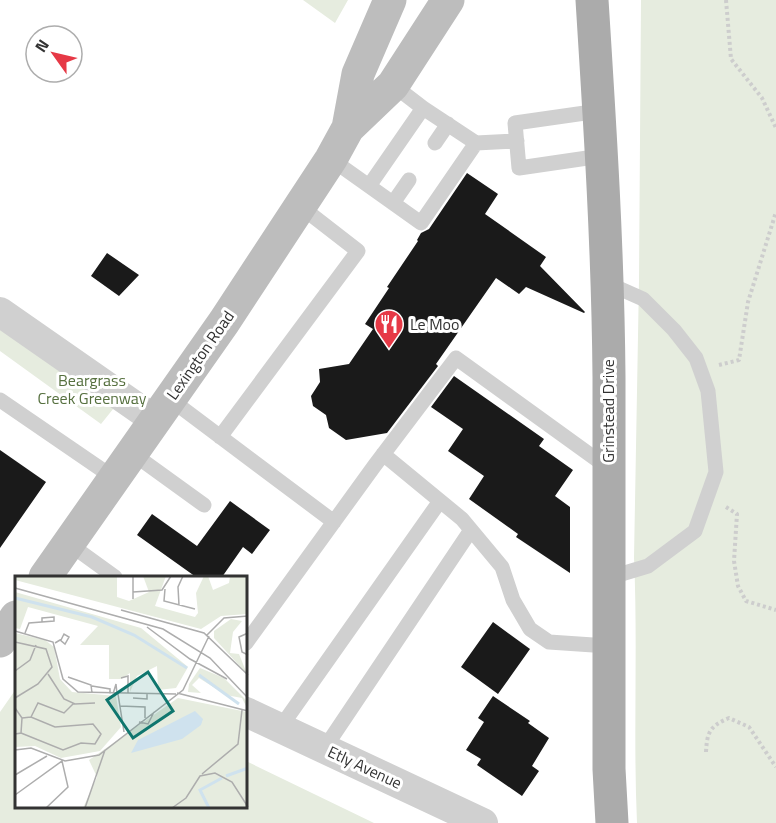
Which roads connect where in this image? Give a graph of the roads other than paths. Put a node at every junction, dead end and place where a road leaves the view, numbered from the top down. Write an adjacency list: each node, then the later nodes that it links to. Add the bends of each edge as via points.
1 (390, 0): 8 (main road, Lexington Road, via 358,74)
2 (448, 0): 4 (main road, Lexington Road)
3 (592, 0): 6 (main road, Grinstead Drive)
4 (393, 85): 5 (lane); 8 (main road, Lexington Road)
5 (423, 108): 7 (lane); 15 (lane)
6 (599, 111): 9 (lane, via 515,123); 12 (main road, Grinstead Drive)
7 (448, 124): 10 (lane); 11 (lane)
8 (348, 128): 13 (main road, Lexington Road)
9 (517, 141): 11 (lane); 12 (lane, via 519,168)
10 (435, 143)
11 (476, 143): 16 (lane, via 421,222)
12 (601, 156): 18 (main road, Grinstead Drive)
13 (331, 159): 15 (lane); 17 (main road, Lexington Road)
14 (409, 180): 16 (lane)
15 (369, 186): 16 (lane)
16 (393, 203)
17 (300, 206): 21 (main road, Lexington Road); 22 (lane, via 358,251)
18 (607, 283): 25 (main road, Grinstead Drive); 33 (lane, via 642,299 696,358 708,391 716,472 695,531 648,566)
19 (0, 312): 21 (street)
20 (0, 400): 24 (lane)
21 (162, 410): 22 (lane); 24 (main road, Lexington Road)
22 (220, 437): 28 (lane)
23 (383, 454): 25 (lane, via 456,358); 26 (lane); 28 (lane)
24 (123, 466): 27 (lane); 30 (main road, Lexington Road)
25 (608, 468): 33 (main road, Grinstead Drive)
26 (440, 501): 29 (lane); 37 (lane)
27 (204, 505)
28 (334, 522): 34 (lane)
29 (471, 530): 35 (lane, via 502,567 513,600 530,629 549,642); 38 (lane)
30 (68, 543): 31 (main road, Lexington Road); 32 (lane)
31 (46, 576)
32 (114, 576)
33 (608, 578): 35 (main road, Grinstead Drive)
34 (248, 640)
35 (608, 646): 40 (main road, Grinstead Drive)
36 (248, 713): 37 (street, Etly Avenue)
37 (280, 728): 38 (street, Etly Avenue)
38 (324, 748): 39 (street, Etly Avenue)
39 (483, 823)
40 (612, 823)

